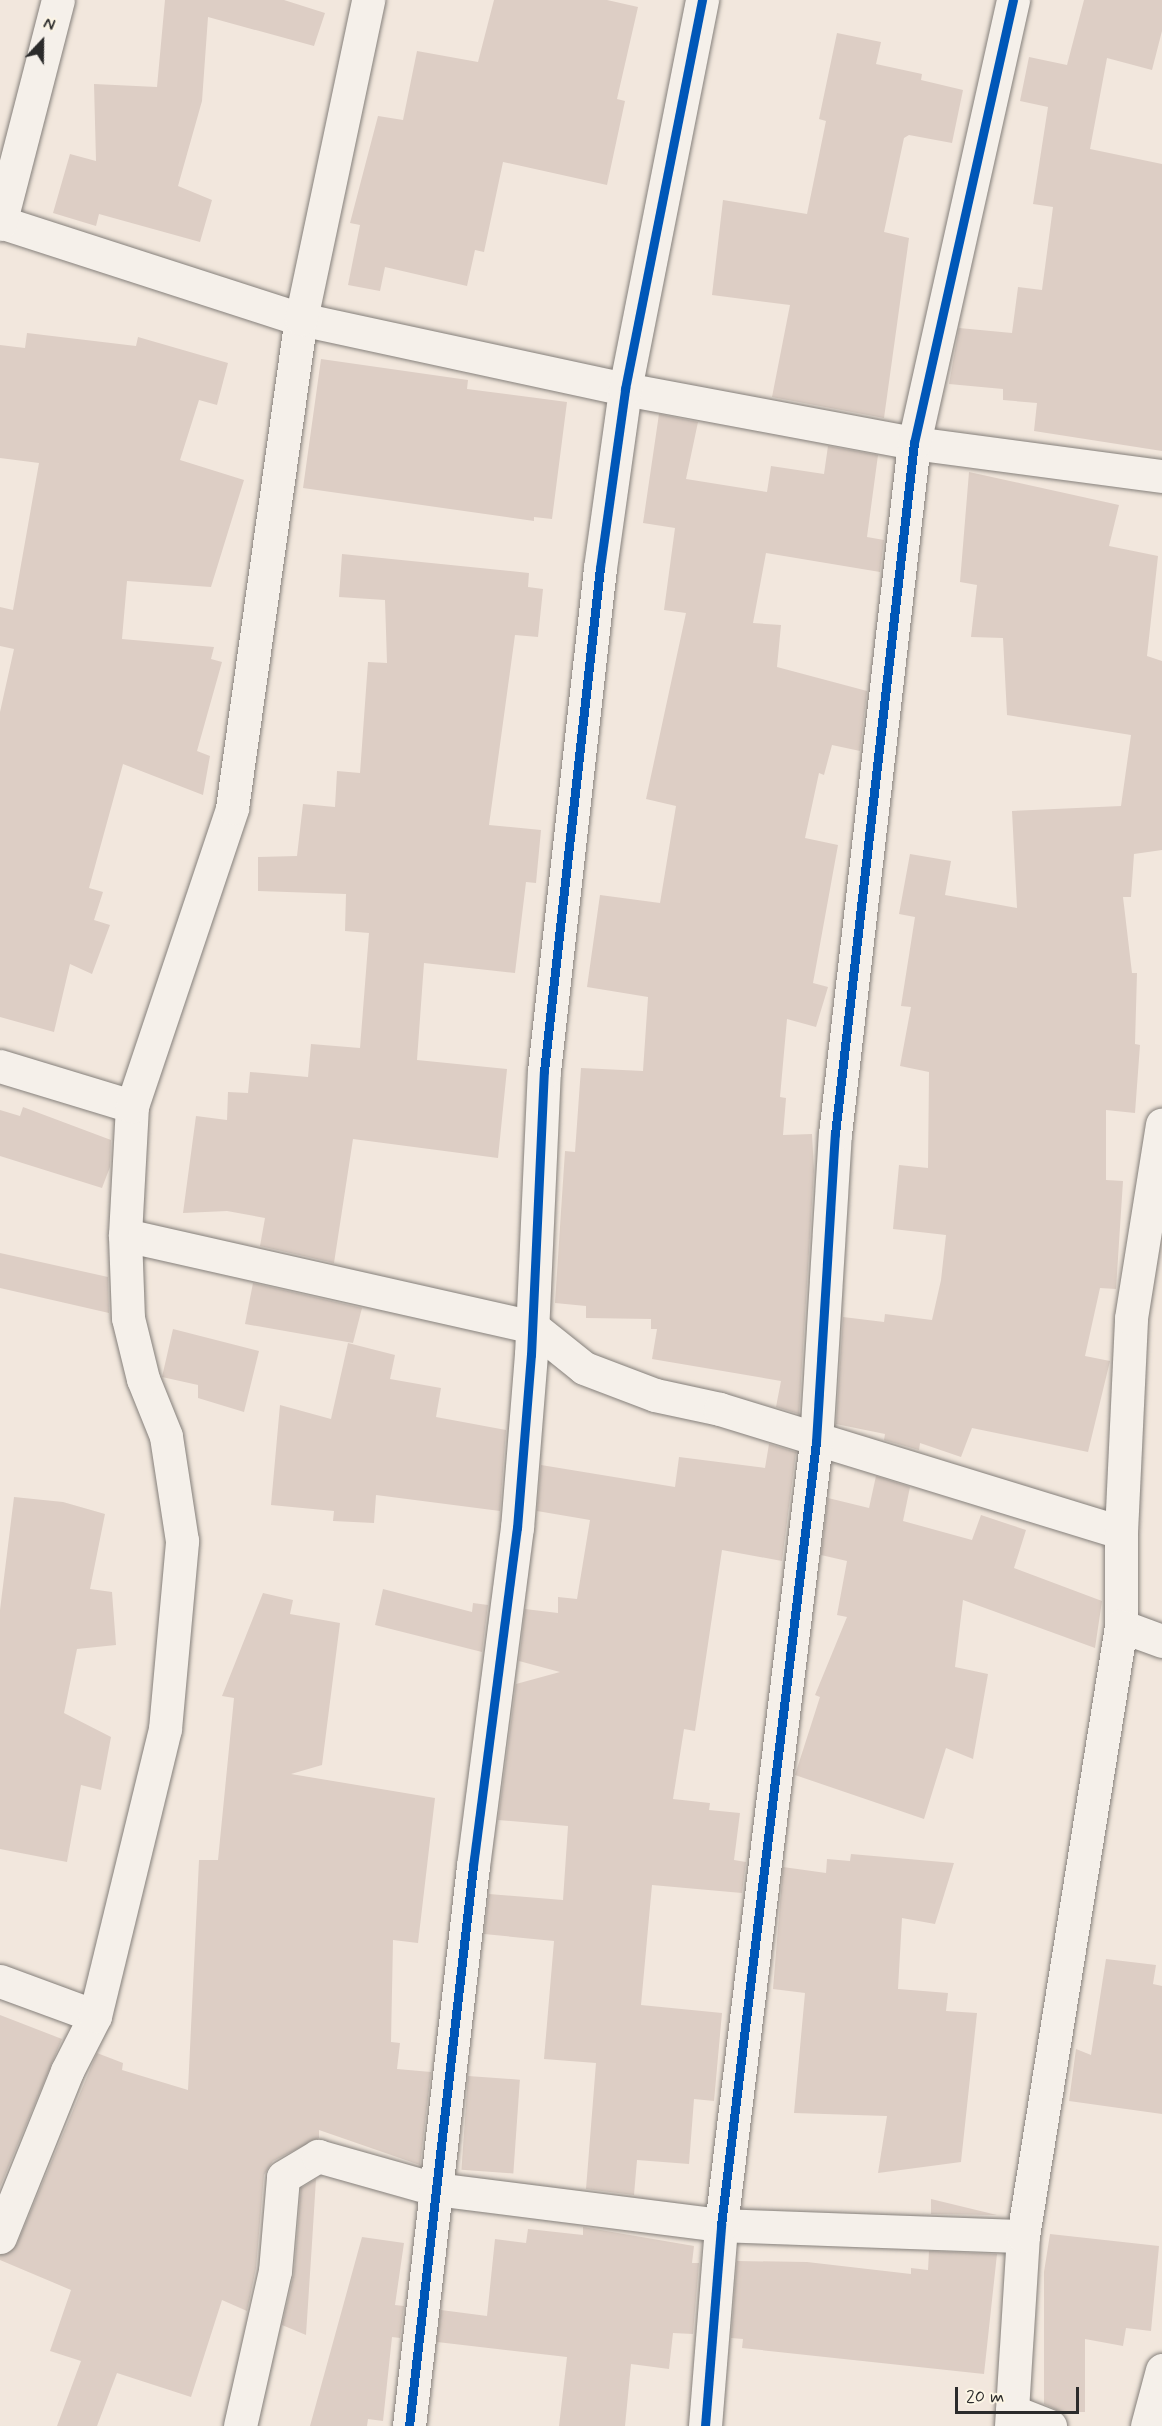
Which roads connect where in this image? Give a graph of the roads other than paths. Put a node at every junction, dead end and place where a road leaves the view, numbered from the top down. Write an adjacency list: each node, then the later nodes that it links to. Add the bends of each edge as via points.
1 (58, 0): 5 (street)
2 (368, 0): 6 (street)
3 (702, 0): 7 (street)
4 (1013, 0): 8 (street)
5 (0, 222): 6 (street)
6 (301, 319): 7 (street); 11 (street, via 232,808)
7 (626, 389): 8 (street); 14 (street, via 600,568 544,1071)
8 (914, 443): 9 (street); 15 (street, via 835,1134)
9 (1162, 476)
10 (0, 1066): 11 (street)
11 (132, 1106): 13 (street)
12 (1162, 1124): 16 (street, via 1131,1318)
13 (125, 1235): 14 (street); 20 (street, via 128,1318 143,1378 166,1436 182,1541 165,1729)
14 (533, 1328): 15 (street, via 584,1368 655,1395 720,1409); 21 (street, via 517,1528)
15 (816, 1442): 16 (street, via 899,1462); 22 (street)
16 (1122, 1532): 17 (street)
17 (1121, 1626): 18 (street); 23 (street)
18 (1162, 1641)
19 (0, 1980): 20 (street)
20 (95, 2016): 24 (street, via 67,2071)
21 (435, 2189): 22 (street); 27 (street, via 318,2156 283,2177 275,2271); 28 (street)
22 (721, 2225): 23 (street); 29 (street)
23 (1023, 2236): 26 (street)
24 (0, 2237)
25 (1162, 2370): 31 (street)
26 (1012, 2419): 30 (street)
27 (240, 2426)
28 (409, 2426)
29 (705, 2426)
30 (1050, 2426)
31 (1147, 2426)

